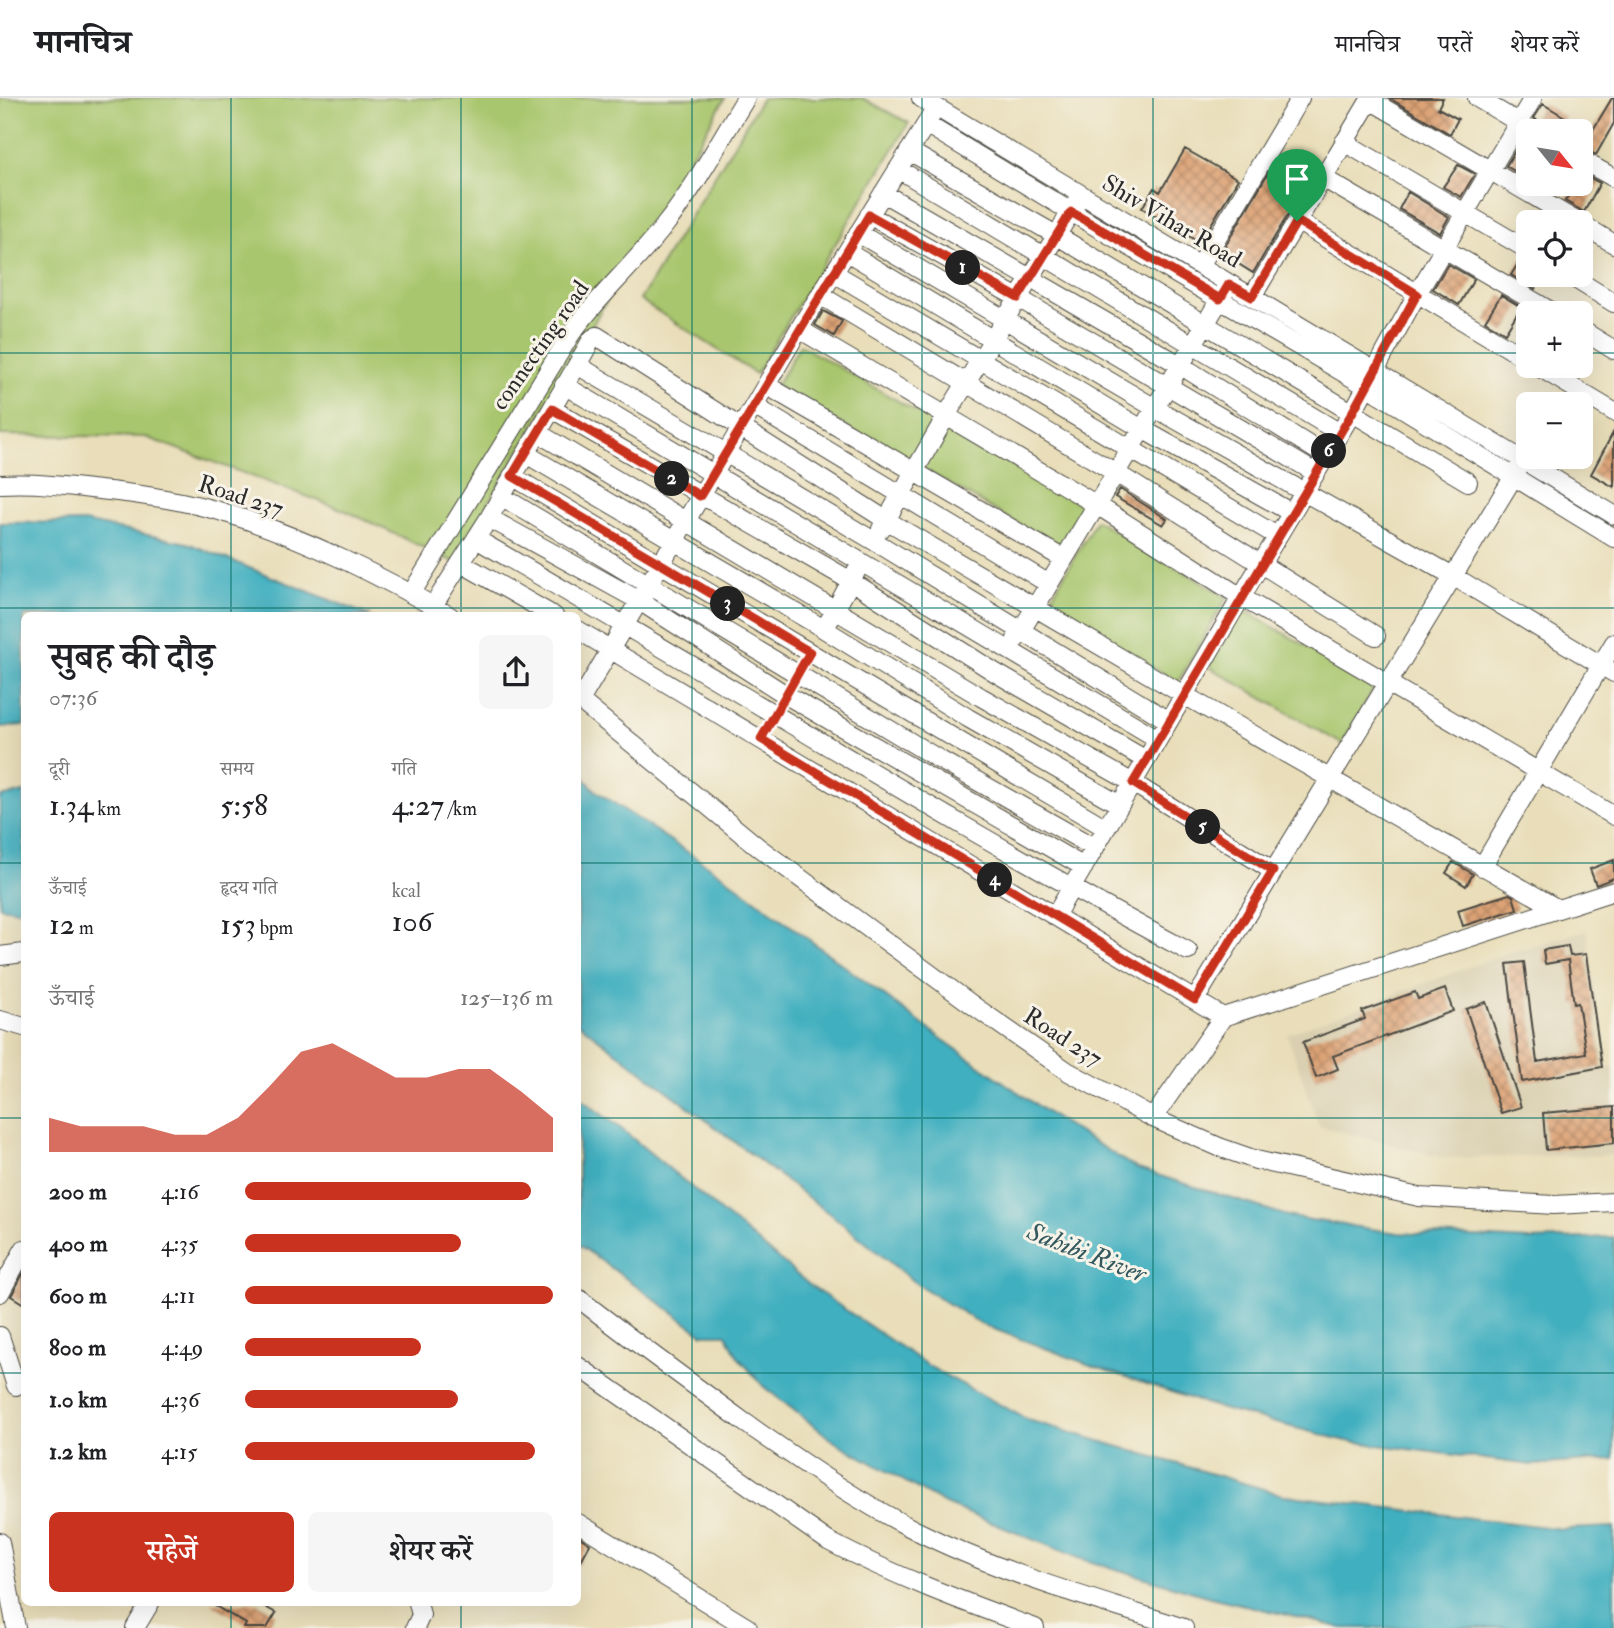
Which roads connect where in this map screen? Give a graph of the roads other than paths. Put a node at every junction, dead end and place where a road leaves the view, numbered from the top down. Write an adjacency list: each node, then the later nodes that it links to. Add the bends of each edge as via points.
1 (746, 98): 111 (street, connecting road, via 666,224 571,334)
2 (1300, 98): 33 (street)
3 (1477, 98): 8 (street)
4 (1533, 98): 7 (street)
5 (1370, 99): 11 (street); 15 (street)
6 (929, 103): 9 (street); 19 (street, Shiv Vihar Road)
7 (1528, 119)
8 (1516, 121)
9 (926, 124): 12 (street); 21 (street)
10 (1516, 139): 15 (street)
11 (1345, 142): 16 (street); 22 (street)
12 (909, 152): 14 (street); 27 (street)
13 (1593, 166): 17 (street)
14 (898, 169): 18 (street); 32 (street)
15 (1490, 169): 20 (street); 22 (street)
16 (1323, 178): 24 (street); 30 (street)
17 (1614, 178)
18 (883, 193): 23 (street); 35 (street)
19 (1082, 195): 21 (street); 33 (street, Shiv Vihar Road)
20 (1558, 210)
21 (1071, 212): 27 (street); 37 (street)
22 (1465, 214): 28 (street); 30 (street)
23 (869, 215): 26 (street); 41 (street)
24 (1297, 221): 38 (street); 40 (street)
25 (1593, 231): 29 (street)
26 (858, 233): 31 (street); 44 (street)
27 (1056, 236): 32 (street); 45 (street)
28 (1516, 243)
29 (1614, 244)
30 (1445, 248): 38 (street); 42 (street)
31 (847, 252): 34 (street); 48 (street)
32 (1043, 258): 35 (street); 49 (street)
33 (1200, 266): 37 (street, Shiv Vihar Road)
34 (834, 273): 39 (street); 52 (street)
35 (1031, 278): 41 (street); 54 (street)
36 (1588, 287): 43 (street)
37 (1225, 291): 40 (street, Shiv Vihar Road); 45 (street); 60 (street)
38 (1417, 294): 51 (street); 55 (street)
39 (820, 295): 46 (street); 57 (street)
40 (1252, 297): 55 (street, Shiv Vihar Road)
41 (1018, 298): 44 (street); 61 (street)
42 (1533, 301)
43 (1614, 303)
44 (1005, 318): 48 (street); 63 (street)
45 (1205, 324): 49 (street); 66 (street)
46 (799, 329): 58 (street); 67 (street)
47 (1593, 337): 50 (street)
48 (993, 339): 52 (street); 69 (street)
49 (1192, 345): 54 (street); 71 (street)
50 (1614, 350)
51 (1516, 353)
52 (981, 359): 57 (street); 72 (street)
53 (577, 365): 59 (street); 68 (street, via 597,336); 74 (street)
54 (1180, 365): 61 (street); 75 (street)
55 (1374, 369): 60 (street); 76 (street, Shiv Vihar Road)
56 (1557, 378): 65 (street)
57 (965, 384): 67 (street); 80 (street)
58 (766, 385): 62 (street); 79 (street)
59 (564, 386): 64 (street); 82 (street)
60 (1366, 386): 66 (street); 84 (street)
61 (1167, 387): 63 (street); 81 (street)
62 (754, 406): 68 (street); 88 (street)
63 (1155, 408): 69 (street); 87 (street)
64 (552, 409): 70 (street); 90 (street)
65 (1614, 412)
66 (1352, 413): 71 (street); 85 (street)
67 (946, 415): 79 (street); 91 (street)
68 (740, 428): 74 (street); 95 (street)
69 (1142, 429): 72 (street); 92 (street)
70 (538, 433): 73 (street); 96 (street)
71 (1340, 433): 75 (street)
72 (1131, 449): 80 (street); 97 (street)
73 (526, 454): 83 (street); 101 (street)
74 (725, 454): 82 (street); 100 (street)
75 (1326, 456): 81 (street)
76 (1516, 456)
77 (1519, 469): 84 (street)
78 (1537, 469): 93 (street, Shiv Vihar Road)
79 (914, 471): 88 (street); 102 (street)
80 (1116, 473): 91 (street); 106 (street)
81 (1316, 473): 87 (street)
82 (713, 474): 90 (street); 103 (street)
83 (512, 476): 89 (street); 105 (street)
84 (1514, 477): 98 (street); 107 (street)
85 (1468, 482)
86 (0, 484): 111 (street, Road 237, via 131,493 192,504 285,535)
87 (1305, 491): 92 (street); 107 (street)
88 (902, 493): 95 (street); 110 (street)
89 (501, 496): 94 (street); 109 (street)
90 (700, 496): 96 (street); 108 (street)
91 (1097, 505): 102 (street); 112 (street)
92 (1292, 513): 97 (street)
93 (1614, 515)
94 (489, 518): 99 (street); 113 (street)
95 (886, 520): 100 (street); 115 (street)
96 (684, 522): 101 (street); 116 (street)
97 (1277, 536): 106 (street)
98 (1614, 538)
99 (476, 539): 104 (street); 119 (street)
100 (874, 541): 103 (street); 121 (street)
101 (673, 542): 105 (street); 120 (street)
102 (1064, 559): 110 (street)
103 (862, 562): 108 (street); 126 (street)
104 (461, 563): 114 (street); 118 (street)
105 (660, 563): 109 (street); 127 (street)
106 (1260, 565): 112 (street); 123 (street)
107 (1453, 576): 128 (street); 131 (street)
108 (851, 581): 116 (street); 129 (street)
109 (648, 583): 113 (street); 130 (street)
110 (1049, 584): 115 (street)
111 (411, 594): 114 (street, Road 237)
112 (1241, 597): 131 (street); 133 (street)
113 (638, 600): 119 (street); 132 (street)
114 (433, 606): 117 (street, Road 237)
115 (1036, 606): 121 (street); 133 (street)
116 (835, 610): 120 (street); 135 (street)
117 (443, 612)
118 (547, 612)
119 (624, 624): 125 (street); 137 (street)
120 (824, 629): 127 (street); 138 (street)
121 (1021, 630): 126 (street); 139 (street)
122 (581, 632): 125 (street)
123 (1376, 636)
124 (1614, 643): 128 (street)
125 (609, 648): 134 (street); 140 (street)
126 (1009, 650): 129 (street); 142 (street)
127 (810, 652): 130 (street); 141 (street)
128 (1608, 669): 145 (street)
129 (996, 673): 135 (street); 143 (street)
130 (798, 674): 132 (street); 144 (street)
131 (1389, 682): 145 (street); 146 (street)
132 (786, 695): 137 (street); 147 (street)
133 (1184, 695): 139 (street); 146 (street)
134 (581, 697)
135 (981, 697): 138 (street); 148 (street)
136 (581, 702): 169 (street, Road 237, via 758,847 1017,1037 1067,1071)
137 (775, 714): 140 (street); 149 (street)
138 (968, 718): 141 (street); 150 (street)
139 (1169, 721): 142 (street)
140 (761, 739): 152 (street)
141 (956, 739): 144 (street); 153 (street)
142 (1158, 739): 143 (street)
143 (1146, 760): 148 (street)
144 (942, 761): 147 (street); 154 (street)
145 (1540, 772): 151 (street); 156 (street)
146 (1331, 777): 156 (street); 157 (street)
147 (931, 780): 149 (street); 155 (street)
148 (1133, 783): 150 (street); 157 (street)
149 (919, 800): 152 (street); 158 (street)
150 (1120, 805): 153 (street)
151 (1614, 816)
152 (904, 825): 161 (street)
153 (1107, 828): 154 (street)
154 (1095, 848): 155 (street)
155 (1083, 867): 158 (street)
156 (1482, 867): 160 (street)
157 (1273, 871): 165 (street)
158 (1071, 889): 161 (street); 162 (street)
159 (1614, 891): 160 (street)
160 (1558, 909): 166 (street)
161 (1055, 916): 165 (street)
162 (1188, 951)
163 (21, 953): 164 (street)
164 (0, 956)
165 (1195, 1000): 166 (street)
166 (1223, 1017): 169 (street)
167 (0, 1020): 168 (street)
168 (21, 1026)
169 (1153, 1118): 170 (street, Road 237, via 1256,1160 1419,1197 1554,1205)
170 (1614, 1202)
171 (21, 1254): 172 (street)
172 (0, 1293)
173 (581, 1300): 186 (street, via 792,1456 905,1525 1076,1595)
174 (0, 1336): 176 (street)
175 (581, 1368): 185 (street, via 828,1541 934,1591)
176 (14, 1386)
177 (581, 1526): 184 (street)
178 (0, 1542): 182 (street)
179 (149, 1606): 181 (street)
180 (419, 1606): 183 (street, via 421,1615)
181 (143, 1625)
182 (16, 1628)
183 (415, 1628)
184 (748, 1628)
185 (1035, 1628)
186 (1184, 1628)

